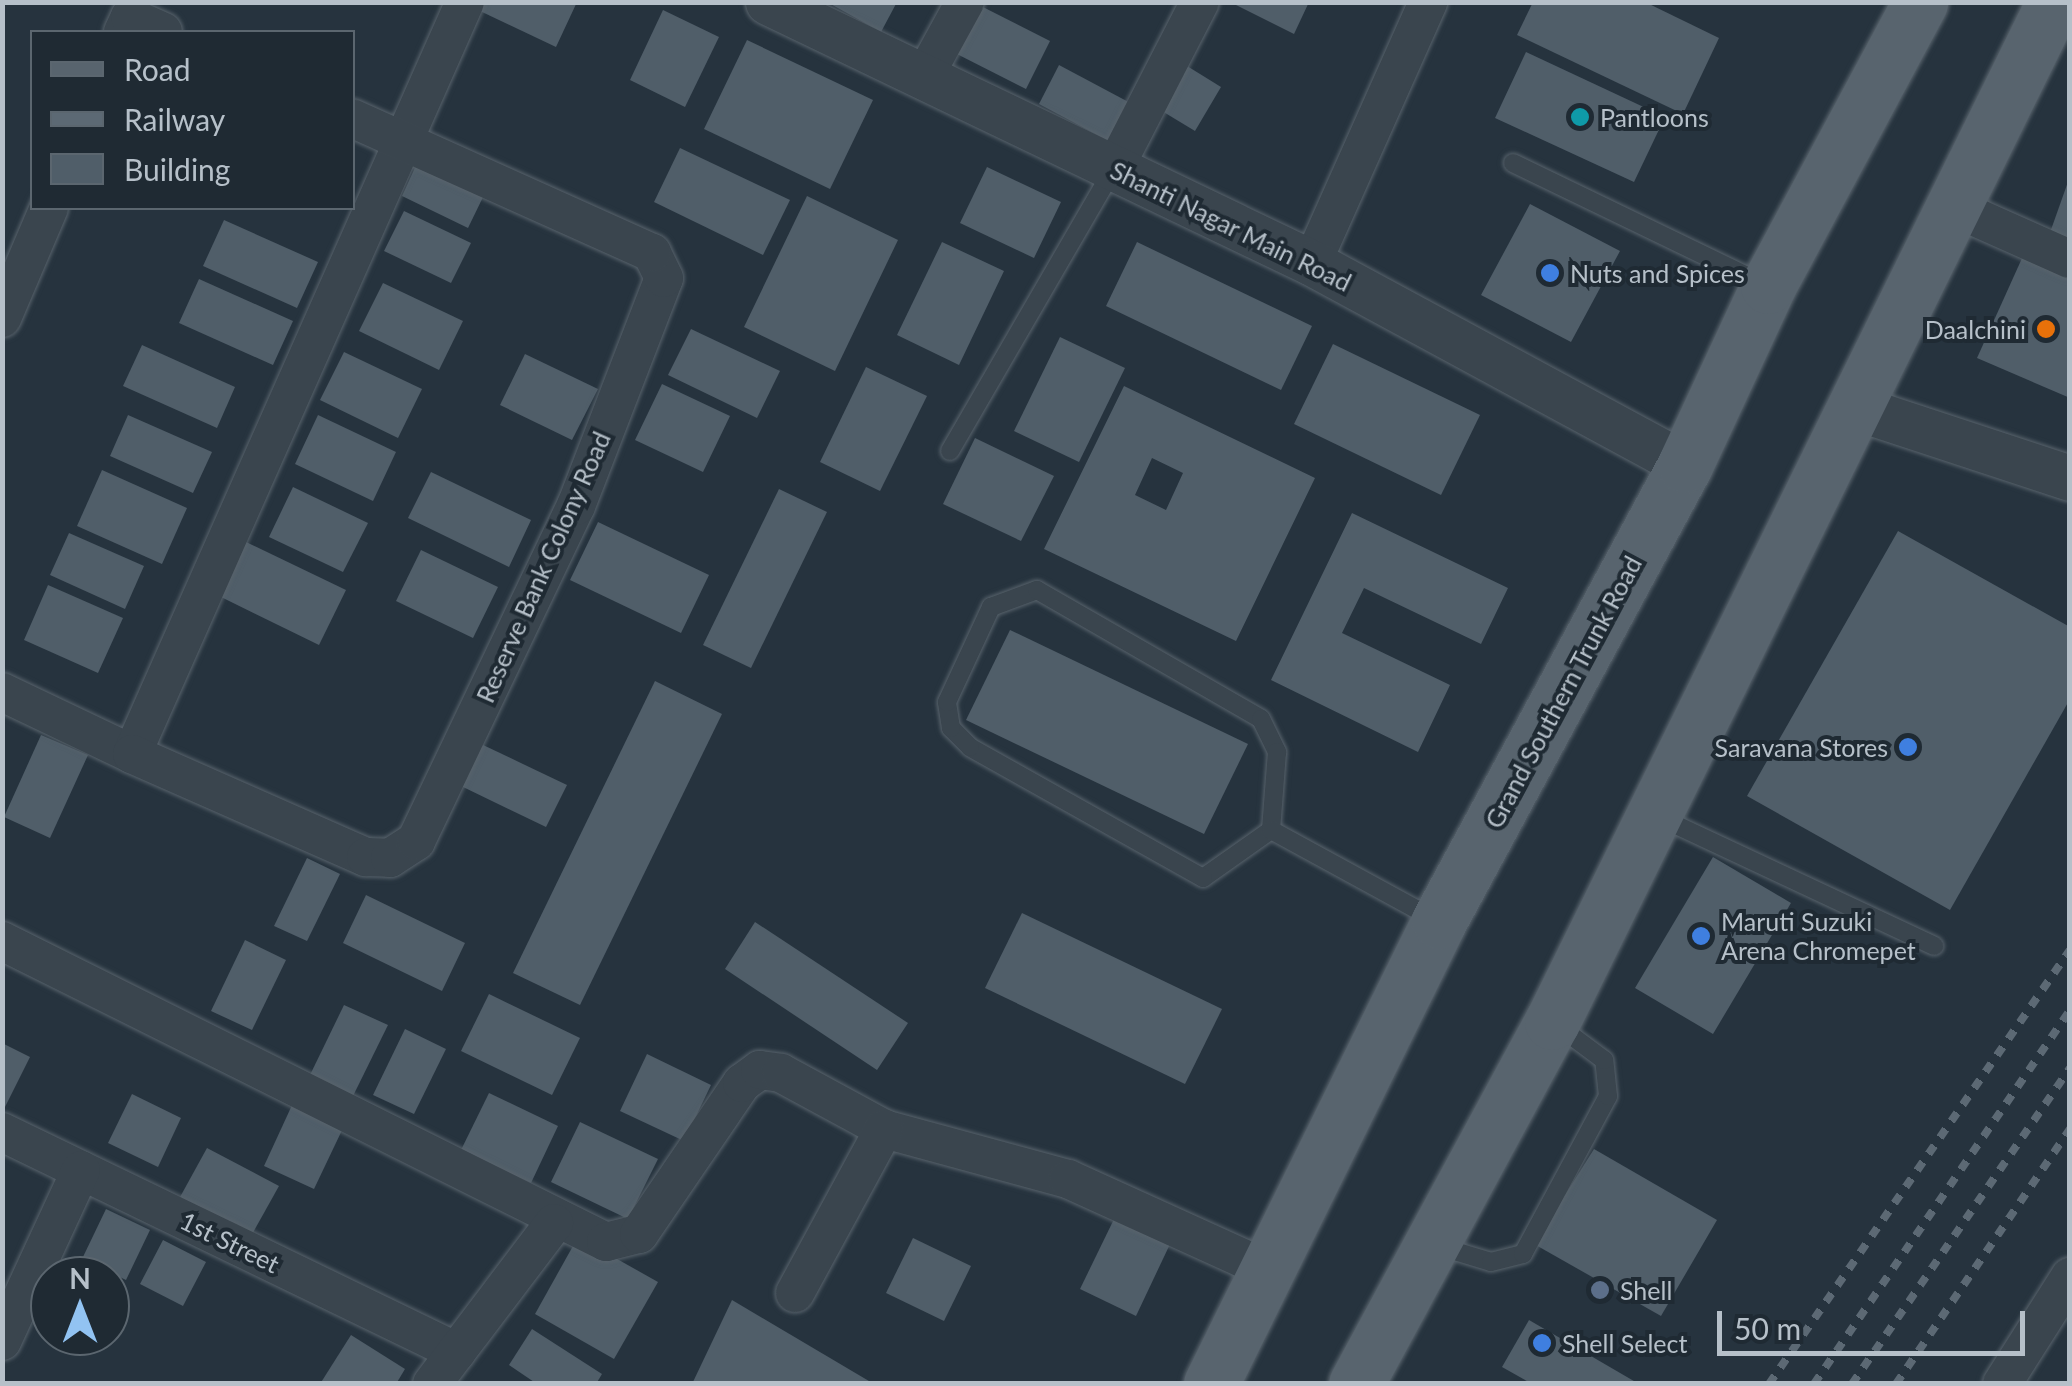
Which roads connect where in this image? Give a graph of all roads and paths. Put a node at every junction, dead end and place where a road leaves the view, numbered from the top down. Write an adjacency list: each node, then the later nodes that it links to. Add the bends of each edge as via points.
1 (465, 2): 12 (street)
2 (768, 2): 10 (street, Shanti Nagar Main Road)
3 (964, 2): 10 (street)
4 (1200, 2): 14 (street)
5 (1428, 2): 18 (street)
6 (1920, 2): 19 (main road, Grand Southern Trunk Road)
7 (2054, 2): 15 (main road)
8 (124, 30): 9 (street, via 130,18)
9 (158, 30)
10 (925, 75): 14 (street, Shanti Nagar Main Road)
11 (355, 119): 12 (street, Reserve Bank Colony Road)
12 (404, 141): 26 (street); 26 (street, Reserve Bank Colony Road, via 652,253 664,278 576,506 416,841 390,858 366,857)
13 (1513, 162): 19 (lane)
14 (1114, 169): 18 (street, Shanti Nagar Main Road); 22 (lane)
15 (1953, 207): 17 (street); 21 (main road)
16 (48, 210): 20 (street)
17 (2070, 259)
18 (1312, 263): 23 (street, Shanti Nagar Main Road)
19 (1768, 286): 23 (main road, Grand Southern Trunk Road)
20 (2, 318)
21 (1854, 406): 24 (street); 27 (main road)
22 (950, 451)
23 (1686, 465): 29 (main road, Grand Southern Trunk Road)
24 (2070, 478)
25 (2, 692): 26 (street, Reserve Bank Colony Road)
26 (132, 754)
27 (1654, 815): 31 (lane); 32 (main road)
28 (1271, 830): 28 (lane, via 1277,752 1260,719 1037,590 991,607 947,702 952,728 970,747 1204,878); 29 (lane)
29 (1439, 921): 38 (main road, Grand Southern Trunk Road)
30 (2, 941): 36 (street)
31 (1934, 946)
32 (1552, 1022): 37 (main road); 37 (lane, via 1604,1060 1611,1076 1608,1096 1522,1254 1491,1262)
33 (884, 1129): 36 (street, via 781,1073 760,1070 742,1083 639,1234 606,1242); 38 (street, via 1068,1179); 40 (street)
34 (2, 1132): 35 (street, 1st Street)
35 (81, 1170): 41 (street); 42 (street, 1st Street)
36 (554, 1223): 42 (street)
37 (1432, 1244): 45 (main road)
38 (1269, 1270): 44 (main road, Grand Southern Trunk Road)
39 (2069, 1279): 46 (street)
40 (795, 1293)
41 (2, 1342)
42 (457, 1352): 43 (street)
43 (432, 1384)
44 (1211, 1384)
45 (1356, 1384)
46 (2002, 1384)

